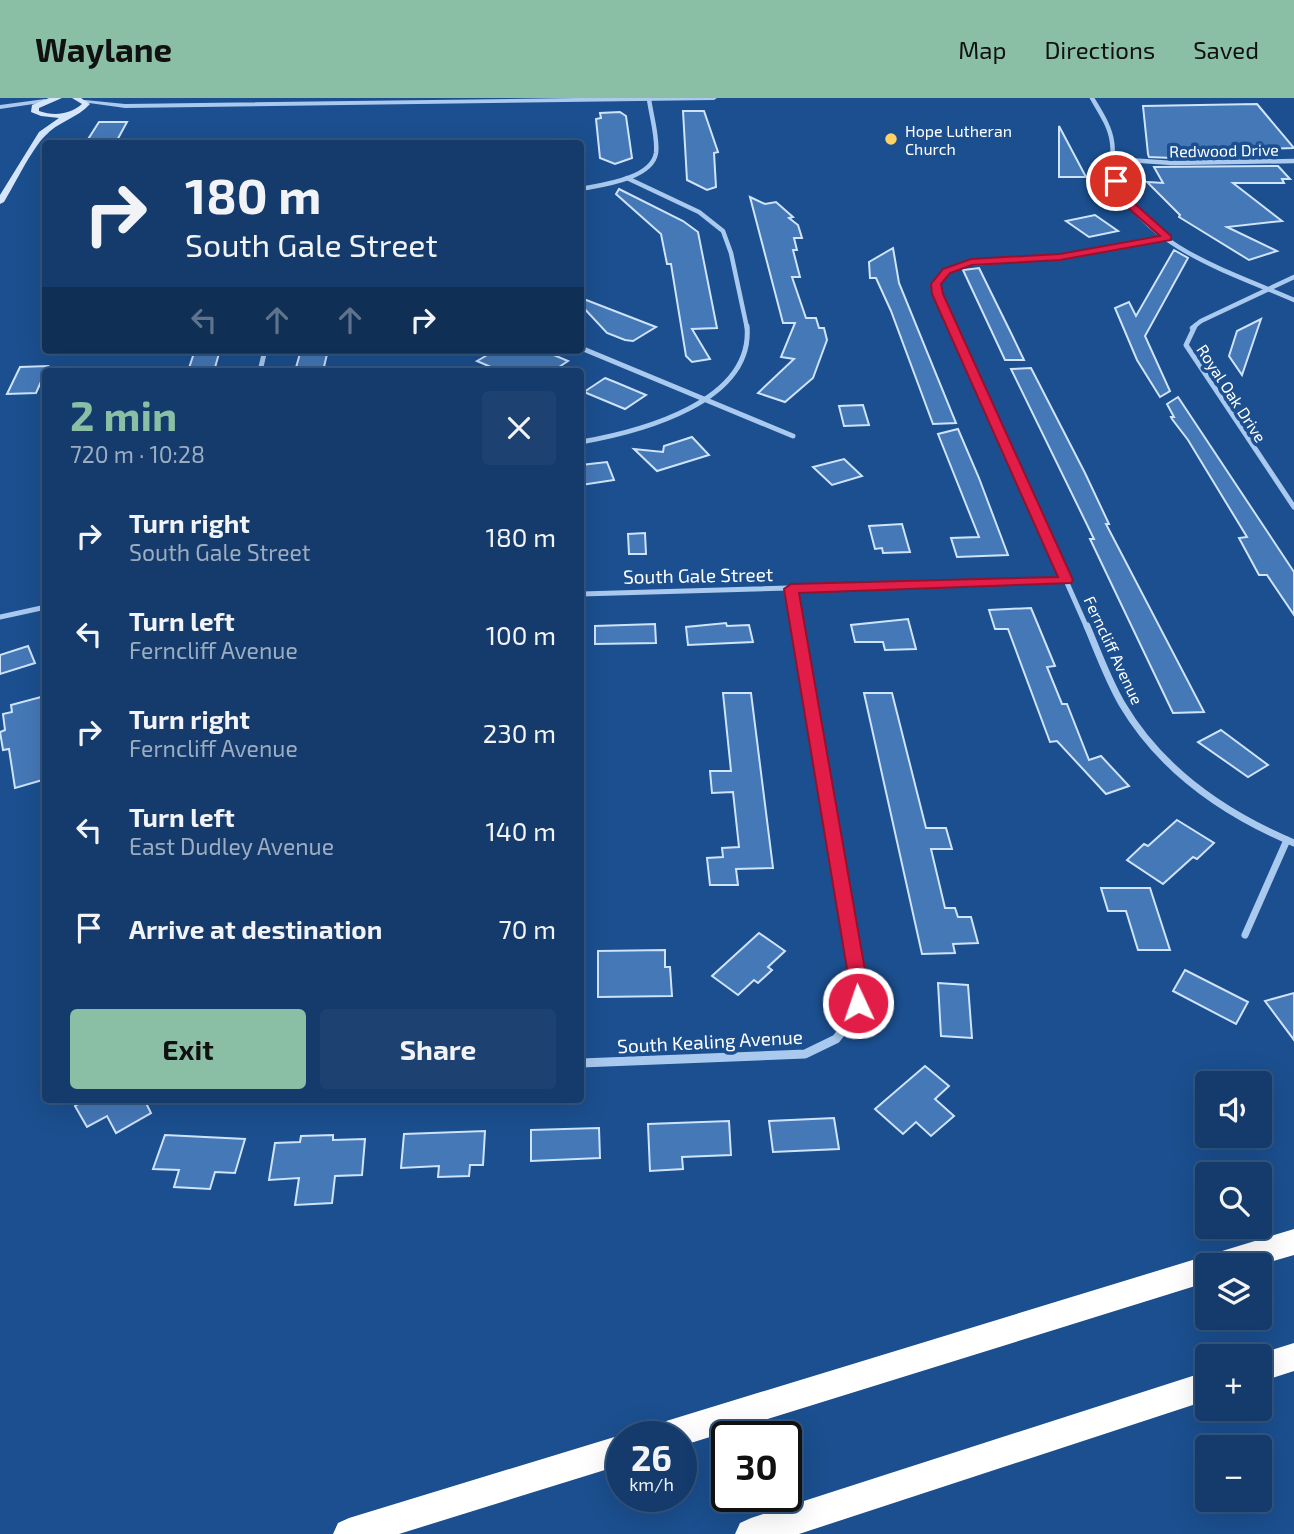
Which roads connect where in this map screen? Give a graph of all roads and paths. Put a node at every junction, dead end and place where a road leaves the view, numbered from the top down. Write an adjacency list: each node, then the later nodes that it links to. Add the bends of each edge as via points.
1 (715, 98): 5 (street)
2 (1092, 98): 12 (street, via 1110,133)
3 (52, 99): 7 (street); 9 (main road, via 35,107)
4 (81, 99): 6 (street); 8 (main road, via 84,108)
5 (649, 99): 6 (street); 14 (street, via 656,154 649,167)
6 (125, 106): 8 (street)
7 (0, 107): 9 (street)
8 (77, 112): 10 (main road)
9 (37, 113): 10 (main road); 11 (main road)
10 (68, 115): 11 (main road)
11 (42, 134): 16 (main road)
12 (1113, 159): 13 (street, Redwood Drive); 17 (street, via 1123,196)
13 (1294, 161)
14 (627, 178): 15 (street); 22 (street, via 703,215 726,234 747,337 735,369)
15 (584, 188)
16 (0, 202)
17 (1167, 238): 19 (street); 26 (street, Ferncliff Avenue, via 1060,257 971,262 947,271 936,284)
18 (1294, 277): 19 (street)
19 (1270, 289): 20 (street); 25 (street, Royal Oak Drive, via 1201,321 1191,329 1186,345)
20 (1294, 300)
21 (584, 349): 22 (street)
22 (702, 398): 23 (street); 24 (street, via 657,423)
23 (793, 436)
24 (584, 441)
25 (1294, 507)
26 (1067, 580): 27 (street, South Gale Street); 31 (street, Ferncliff Avenue, via 1122,703 1142,736 1211,799)
27 (791, 589): 28 (street, South Gale Street); 33 (street, South Kealing Avenue, via 860,993 858,1003 845,1031 805,1054)
28 (584, 594)
29 (42, 608): 30 (street)
30 (0, 617)
31 (1291, 842): 32 (street)
32 (1245, 935)
33 (584, 1063)
34 (1294, 1242): 35 (highway)
35 (1258, 1253)
36 (1195, 1272): 40 (highway)
37 (1294, 1357): 38 (highway)
38 (1272, 1364)
39 (1195, 1389): 43 (highway)
40 (697, 1426)
41 (606, 1455): 42 (highway)
42 (349, 1534)
43 (751, 1534)

